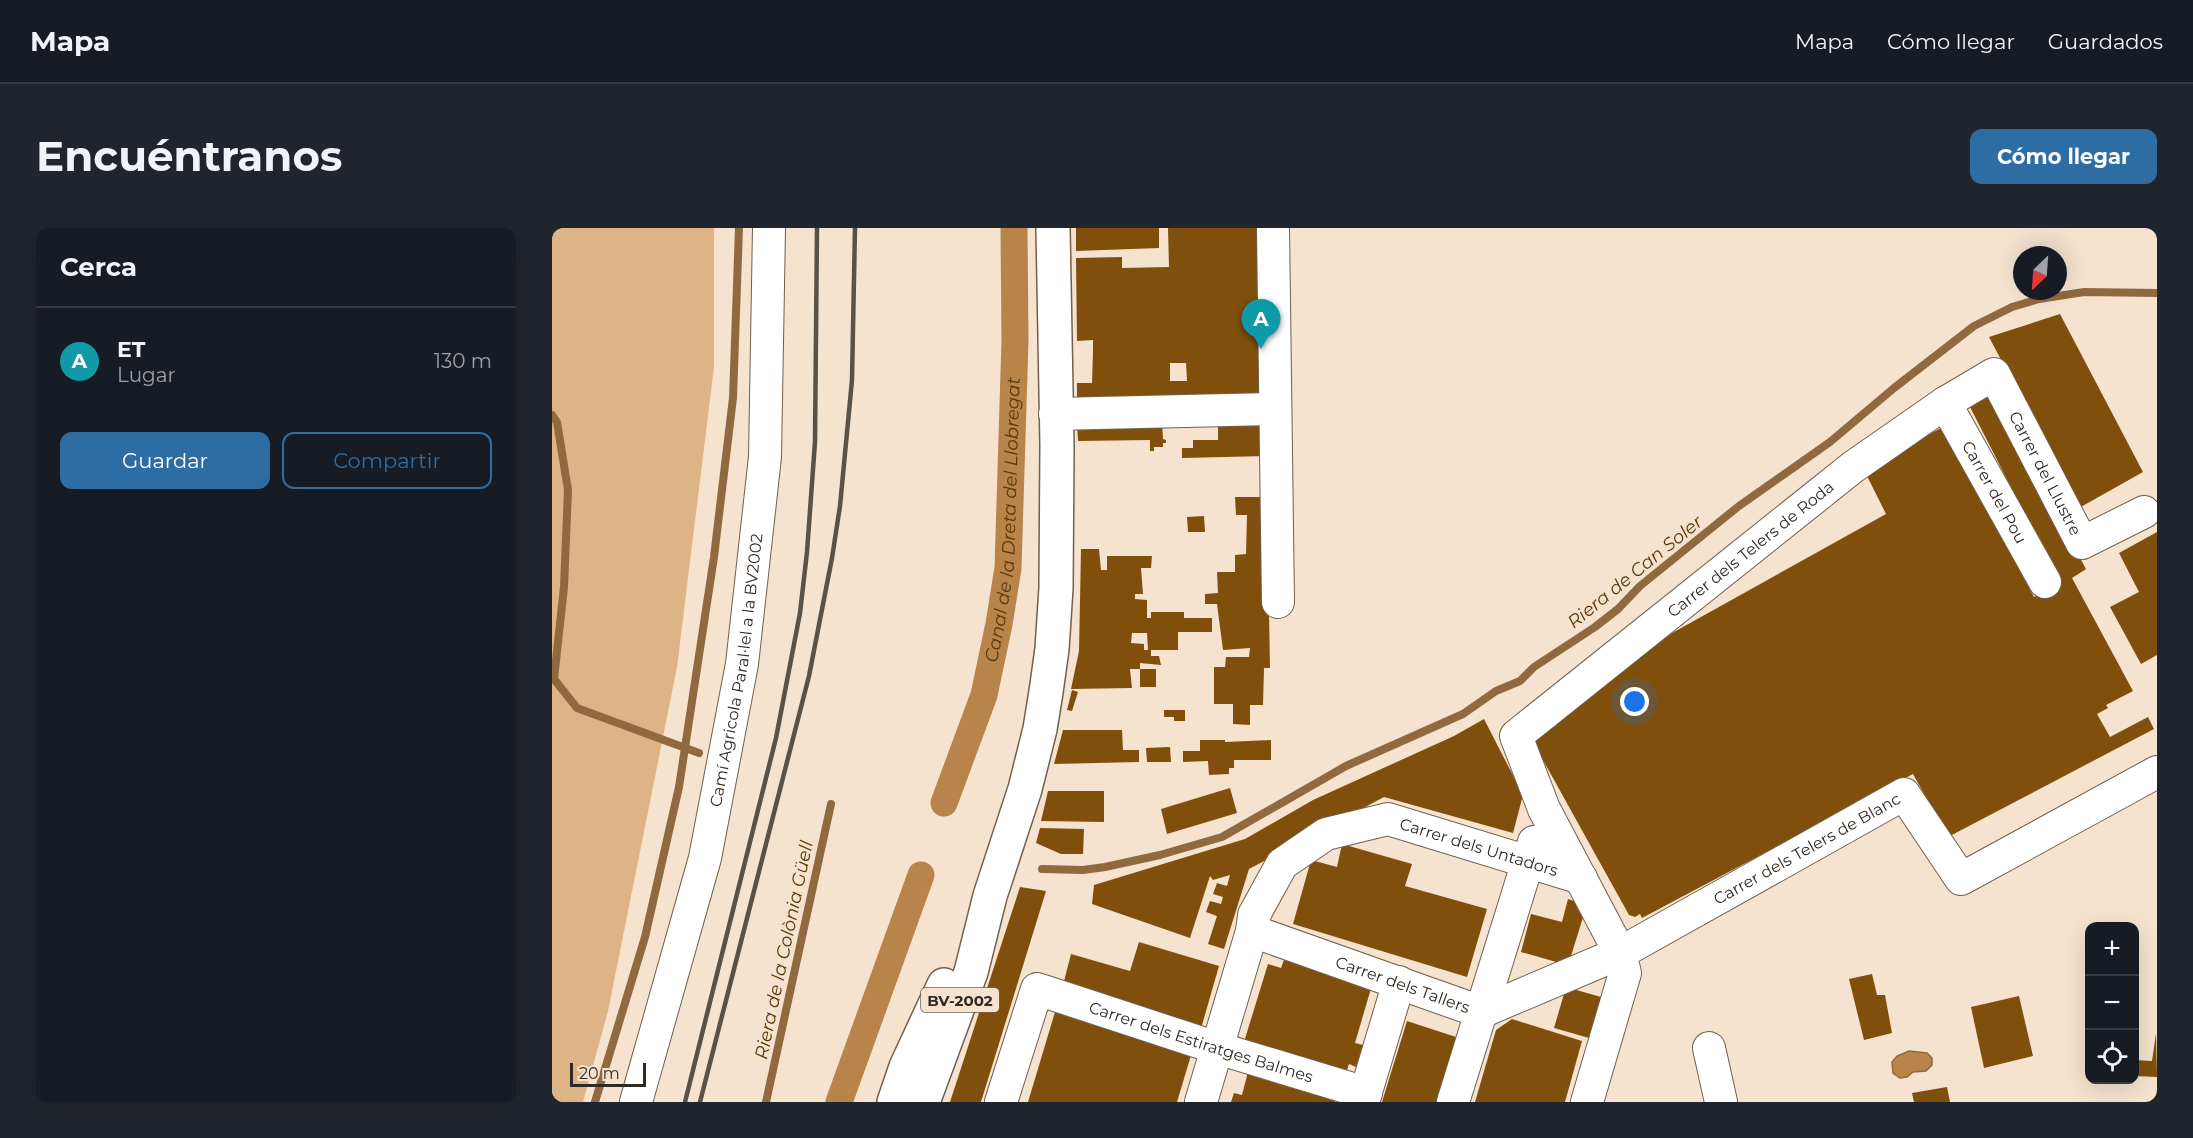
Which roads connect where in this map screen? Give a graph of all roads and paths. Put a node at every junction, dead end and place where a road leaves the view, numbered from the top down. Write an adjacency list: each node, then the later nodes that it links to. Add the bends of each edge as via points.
1 (769, 228): 23 (street, Camí Agricola Paral·lel a la BV2002, via 765,457 742,664 705,858)
2 (1053, 228): 7 (main road, BV-2002)
3 (1273, 228): 6 (street)
4 (1994, 374): 5 (street, Carrer dels Telers de Roda); 8 (street, Carrer del Llustre, via 2082,543)
5 (1946, 403): 9 (street, Carrer del Pou); 12 (street, Carrer dels Telers de Roda, via 1853,467 1516,736)
6 (1275, 409): 7 (street); 10 (street)
7 (1055, 414): 15 (main road, BV-2002, via 1056,588 1049,671 1025,789)
8 (2144, 512)
9 (2045, 582)
10 (1278, 602)
11 (2157, 772): 17 (street, Carrer dels Telers de Blanc, via 1961,879 1904,794)
12 (1544, 809): 13 (street); 14 (street)
13 (1528, 862): 14 (street, Carrer dels Untadors); 16 (street, Carrer dels Untadors, via 1388,819 1326,834 1282,864 1254,915); 19 (street)
14 (1581, 878): 17 (street)
15 (990, 896): 24 (main road, BV-2002, via 951,969); 25 (main road, BV-2002, via 971,972)
16 (1252, 931): 18 (street, Carrer dels Tallers); 20 (street, Carrer dels Untadors)
17 (1620, 954): 19 (street, Carrer dels Tallers); 29 (street, via 1625,973)
18 (1399, 982): 19 (street, Carrer dels Tallers); 22 (street)
19 (1481, 1012): 28 (street)
20 (1217, 1048): 22 (street, Carrer dels Estiratges Balmes); 26 (street, Carrer dels Estiratges Balmes, via 1036,990); 27 (street, Carrer dels Untadors)
21 (1709, 1048): 30 (street)
22 (1364, 1097)
23 (636, 1102)
24 (894, 1102)
25 (923, 1102)
26 (1001, 1102)
27 (1201, 1102)
28 (1453, 1102)
29 (1587, 1102)
30 (1721, 1102)

